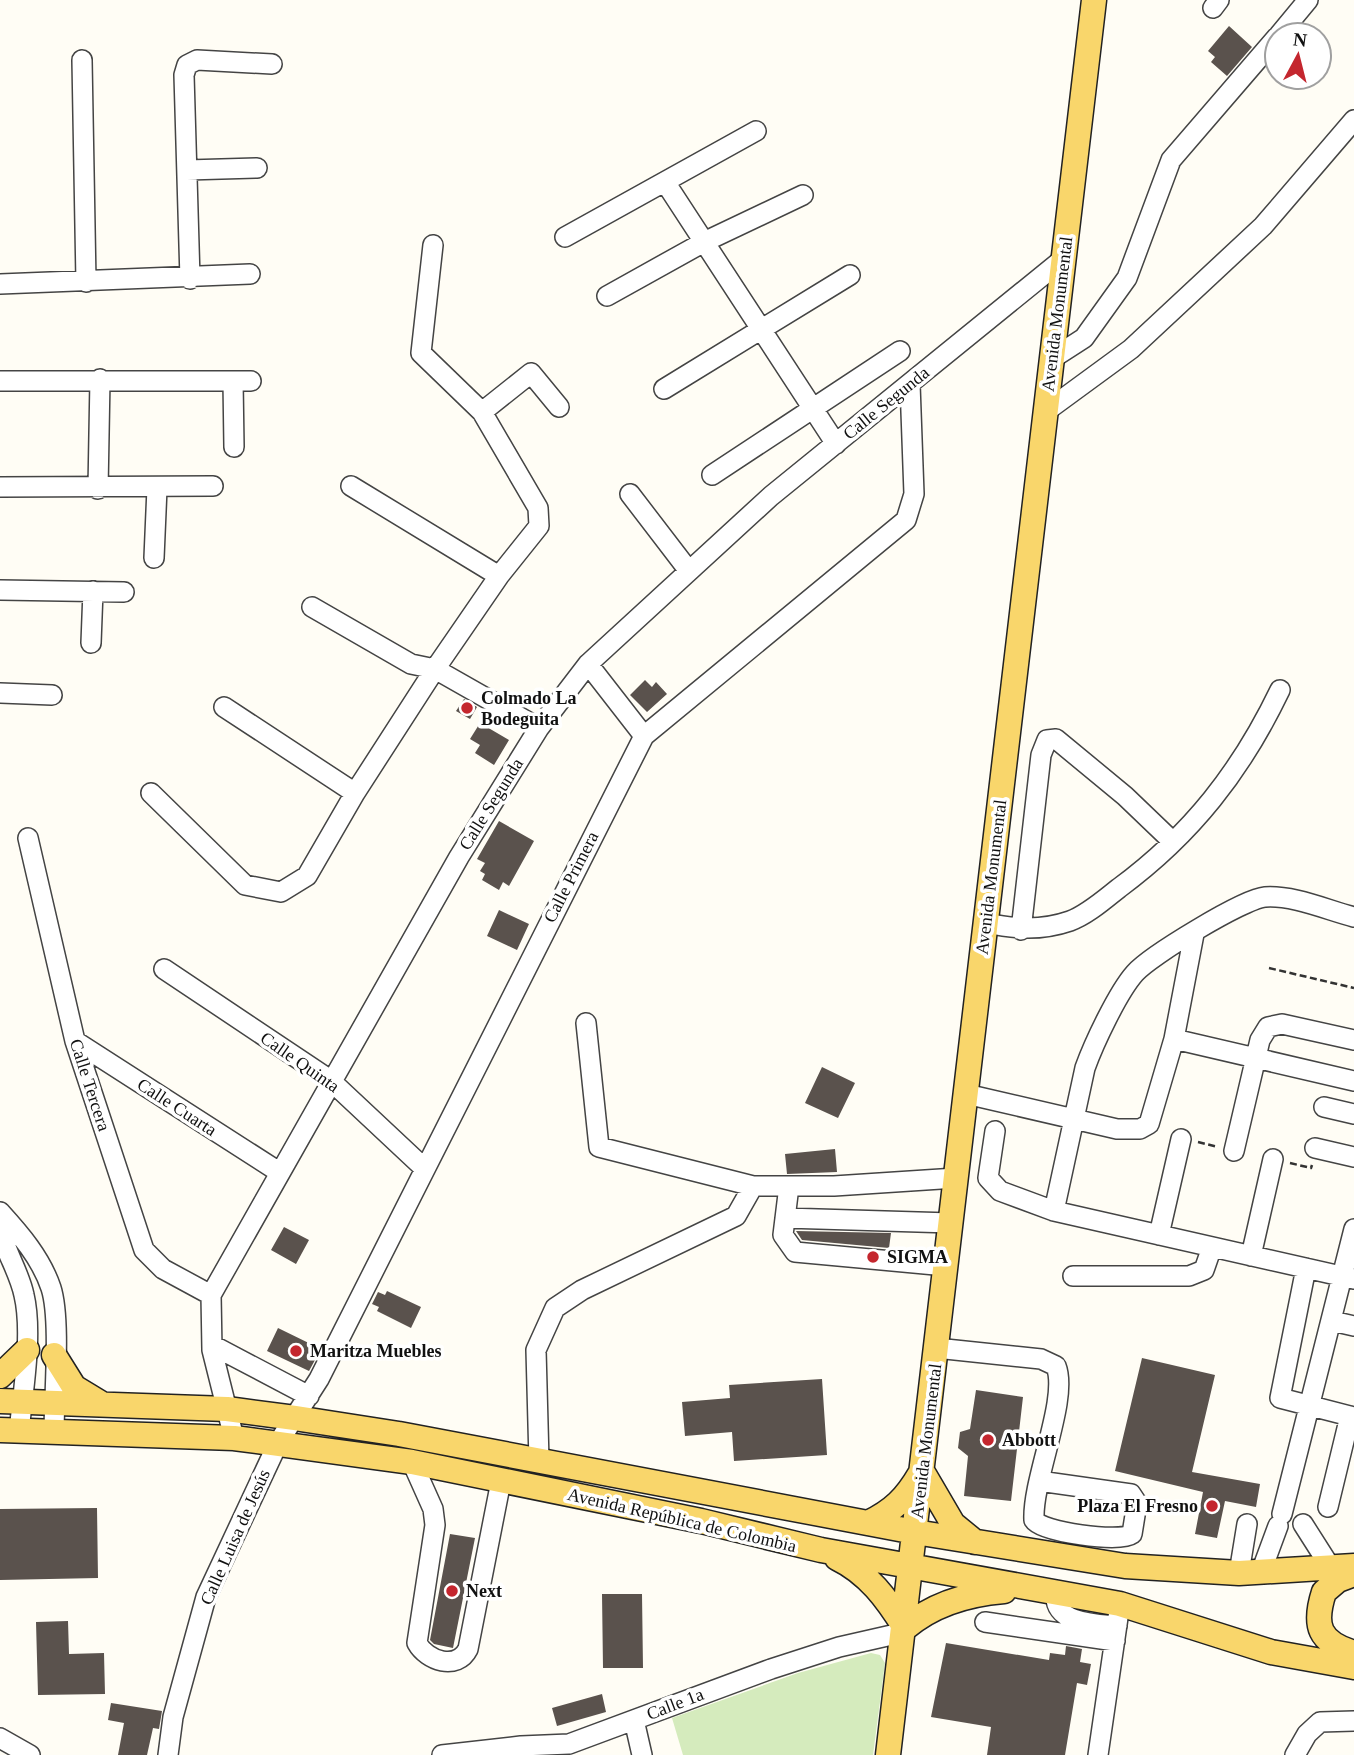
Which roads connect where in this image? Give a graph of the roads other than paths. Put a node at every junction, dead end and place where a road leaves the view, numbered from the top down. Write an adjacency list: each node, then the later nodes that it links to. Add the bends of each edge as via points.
1 (1094, 0): 16 (main road, Avenida Monumental)
2 (1308, 0): 3 (street)
3 (1290, 21)
4 (1263, 53): 25 (street, via 1171,160 1127,278 1084,338)
5 (82, 60): 20 (street)
6 (272, 64): 10 (street, via 197,60 187,65)
7 (1354, 120): 33 (street, via 1263,226 1131,349)
8 (756, 131): 11 (street)
9 (257, 168): 10 (street)
10 (187, 170): 19 (street)
11 (665, 182): 13 (street); 14 (street)
12 (803, 195): 14 (street)
13 (565, 237)
14 (704, 242): 22 (street); 23 (street)
15 (433, 245): 32 (street, via 421,353)
16 (1063, 259): 25 (main road, Avenida Monumental); 28 (street, Calle Segunda)
17 (250, 274): 19 (street)
18 (850, 275): 23 (street)
19 (190, 279): 20 (street)
20 (86, 282): 21 (street)
21 (0, 284)
22 (607, 296)
23 (762, 331): 29 (street); 31 (street)
24 (900, 351): 31 (street)
25 (1053, 358): 33 (main road, Avenida Monumental)
26 (100, 379): 27 (street); 35 (street, via 242,381); 41 (street)
27 (0, 381)
28 (910, 384): 34 (street, Calle Segunda); 58 (street, Calle Primera, via 914,494 906,520)
29 (664, 389)
30 (559, 407): 32 (street, via 531,373)
31 (811, 408): 34 (street); 36 (street)
32 (482, 412): 45 (street, via 540,517 539,526)
33 (1045, 412): 64 (main road, Avenida Monumental)
34 (836, 444): 44 (street, Calle Segunda)
35 (234, 447)
36 (712, 475)
37 (213, 486): 40 (street)
38 (351, 486): 45 (street)
39 (0, 487): 41 (street)
40 (157, 488): 41 (street); 43 (street)
41 (98, 489)
42 (630, 494): 44 (street)
43 (154, 558)
44 (689, 572): 51 (street, Calle Segunda)
45 (499, 576): 52 (street)
46 (0, 590): 47 (street)
47 (93, 592): 48 (street); 50 (street)
48 (124, 592)
49 (312, 607): 52 (street, via 411,664)
50 (91, 643)
51 (588, 664): 57 (street, Calle Segunda); 58 (street)
52 (435, 669): 57 (street); 60 (street)
53 (1280, 690): 62 (street, via 1236,772)
54 (0, 693): 55 (street)
55 (52, 695)
56 (224, 707): 60 (street)
57 (539, 728): 73 (street, Calle Segunda, via 458,857)
58 (643, 736): 85 (street, Calle Primera)
59 (151, 793): 60 (street, via 245,885 281,892 307,876)
60 (355, 793)
61 (28, 838): 71 (street, Calle Tercera)
62 (1173, 842): 65 (street, via 1142,872 1072,920); 65 (street, via 1056,739 1047,740 1041,755)
63 (1354, 917): 66 (street, via 1267,897 1245,902)
64 (986, 923): 65 (street); 75 (main road, Avenida Monumental)
65 (1021, 930)
66 (1194, 934): 69 (street); 78 (street, via 1134,974 1091,1050)
67 (164, 969): 73 (street, Calle Quinta)
68 (586, 1023): 88 (street, via 599,1147)
69 (1174, 1039): 72 (street); 78 (street, via 1149,1124 1130,1130)
70 (1354, 1040): 72 (street, via 1274,1025 1263,1032)
71 (75, 1041): 86 (street, Calle Cuarta); 105 (street, Calle Tercera, via 144,1250 163,1269)
72 (1255, 1058): 74 (street); 82 (street)
73 (330, 1080): 85 (street, Calle Quinta); 86 (street, Calle Segunda)
74 (1354, 1081)
75 (966, 1094): 78 (street); 87 (main road, Avenida Monumental)
76 (1324, 1107): 77 (street)
77 (1354, 1114)
78 (1074, 1119): 90 (street)
79 (995, 1132): 90 (street, via 990,1182 1000,1191)
80 (1181, 1139): 96 (street)
81 (1315, 1148): 83 (street)
82 (1234, 1151)
83 (1354, 1157)
84 (1273, 1160): 98 (street)
85 (425, 1168): 113 (street, Calle Primera)
86 (279, 1172): 105 (street, Calle Segunda)
87 (956, 1178): 89 (street); 93 (main road, Avenida Monumental)
88 (753, 1186): 89 (street); 126 (street, via 736,1216 582,1290 555,1308 536,1350)
89 (789, 1186): 92 (street)
90 (1054, 1211): 96 (street)
91 (0, 1212): 103 (street, via 27,1241)
92 (785, 1218): 93 (street); 99 (street, via 783,1234 795,1252)
93 (951, 1223): 99 (main road, Avenida Monumental)
94 (0, 1228): 104 (street)
95 (1354, 1231): 102 (street)
96 (1159, 1235): 97 (street)
97 (1212, 1247): 98 (street); 101 (street, via 1204,1270 1189,1276)
98 (1251, 1256): 100 (street)
99 (946, 1266): 109 (main road, Avenida Monumental)
100 (1306, 1268): 102 (street); 117 (street, via 1280,1398)
101 (1073, 1276)
102 (1348, 1278): 106 (street)
103 (51, 1288): 104 (street); 111 (street)
104 (24, 1294): 110 (street)
105 (211, 1295): 108 (street)
106 (1332, 1321): 107 (street); 117 (street)
107 (1354, 1326)
108 (212, 1345): 113 (street); 118 (street)
109 (936, 1348): 129 (main road, Avenida Monumental); 131 (street, via 1041,1359 1056,1366 1059,1386)
110 (27, 1350): 112 (main road); 114 (street)
111 (54, 1354): 115 (street); 116 (main road, via 74,1387)
112 (0, 1376)
113 (309, 1396): 120 (street, Calle Primera)
114 (11, 1402): 115 (main road, Avenida República de Colombia); 121 (street)
115 (54, 1403): 116 (main road, Avenida República de Colombia); 122 (street)
116 (106, 1405): 118 (main road, Avenida República de Colombia)
117 (1310, 1406): 119 (street); 133 (street, via 1289,1490)
118 (227, 1409): 120 (main road, Avenida República de Colombia); 123 (street)
119 (1352, 1416): 132 (street)
120 (295, 1418): 124 (main road, Avenida República de Colombia); 125 (street, Calle Primera)
121 (9, 1431): 122 (main road, Avenida República de Colombia)
122 (54, 1433): 123 (main road, Avenida República de Colombia)
123 (234, 1438): 125 (main road, Avenida República de Colombia)
124 (443, 1442): 126 (main road, Avenida República de Colombia); 128 (main road)
125 (278, 1443): 127 (main road, Avenida República de Colombia); 155 (street, Calle Luisa de Jesús, via 206,1597 173,1717)
126 (539, 1461): 134 (main road, Avenida República de Colombia)
127 (412, 1462): 128 (main road, Avenida República de Colombia); 130 (street, via 433,1509 435,1525 418,1643 431,1658 454,1662 468,1649)
128 (439, 1468): 130 (main road, Avenida República de Colombia)
129 (922, 1471): 134 (main road, via 892,1511); 136 (main road, Avenida Monumental); 137 (main road, via 953,1524)
130 (501, 1481): 138 (main road, Avenida República de Colombia)
131 (1039, 1481): 131 (street, via 1131,1494 1137,1503 1132,1534 1118,1539 1038,1527 1034,1515)
132 (1328, 1507)
133 (1290, 1519): 140 (street); 141 (street)
134 (868, 1523): 136 (main road, Avenida República de Colombia)
135 (1247, 1524): 141 (street)
136 (915, 1532): 137 (main road, Avenida República de Colombia); 139 (main road, Avenida Monumental)
137 (975, 1542): 141 (main road, Avenida República de Colombia, via 1125,1566)
138 (821, 1550): 139 (main road, Avenida República de Colombia); 145 (main road, via 852,1565 871,1581)
139 (911, 1566): 142 (main road, Avenida República de Colombia); 145 (main road, Avenida Monumental)
140 (1346, 1569): 141 (main road, Avenida República de Colombia); 146 (main road, via 1324,1592 1318,1624 1325,1638)
141 (1250, 1573)
142 (1026, 1589): 144 (main road, Avenida República de Colombia, via 1056,1593); 145 (main road, via 947,1603 924,1612)
143 (985, 1622): 144 (street)
144 (1117, 1624): 147 (main road, Avenida República de Colombia); 158 (street)
145 (905, 1630): 148 (street, Calle 1a, via 771,1669); 157 (main road, Avenida Monumental)
146 (1354, 1653)
147 (1354, 1667)
148 (634, 1720): 152 (street, Calle 1a); 156 (street)
149 (1354, 1721): 159 (street, via 1320,1722)
150 (0, 1738): 154 (street)
151 (521, 1750): 152 (street, Calle 1a); 153 (street, Calle 1a)
152 (572, 1750)
153 (450, 1754)
154 (30, 1755)
155 (168, 1755)
156 (642, 1755)
157 (888, 1755)
158 (1098, 1755)
159 (1296, 1755)

